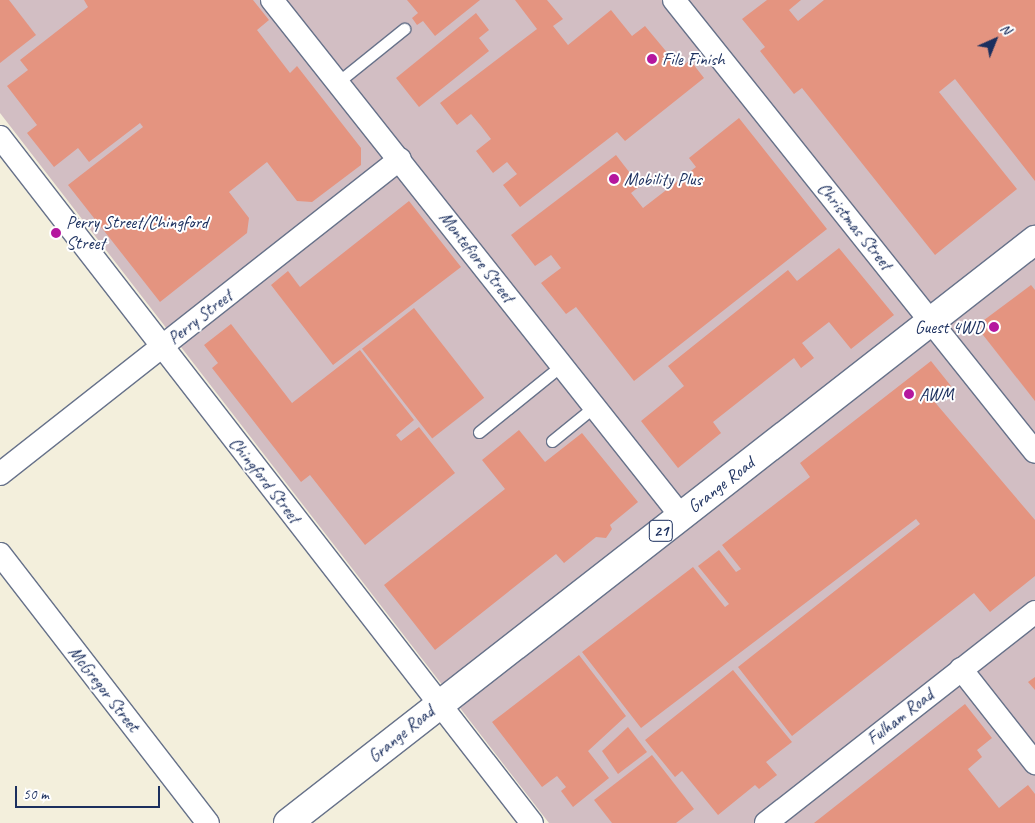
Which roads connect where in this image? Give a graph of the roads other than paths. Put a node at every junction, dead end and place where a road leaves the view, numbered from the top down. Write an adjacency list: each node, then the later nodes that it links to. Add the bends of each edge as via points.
1 (272, 0): 4 (street, Montefiore Street)
2 (674, 0): 8 (street, Christmas Street)
3 (404, 29): 4 (lane)
4 (338, 82): 6 (street, Montefiore Street)
5 (0, 137): 9 (street, Chingford Street)
6 (400, 159): 9 (street, Perry Street); 10 (street, Montefiore Street)
7 (1035, 240): 8 (main road, Grange Road / 21)
8 (930, 321): 14 (street, Christmas Street); 16 (main road, Grange Road / 21)
9 (162, 347): 15 (street, Perry Street); 20 (street, Chingford Street)
10 (562, 365): 11 (street, Montefiore Street); 12 (lane)
11 (595, 406): 13 (lane); 16 (street, Montefiore Street)
12 (478, 432)
13 (552, 441)
14 (1035, 452)
15 (0, 474)
16 (681, 516): 20 (main road, Grange Road / 21)
17 (0, 554): 23 (street, McGregor Street)
18 (1035, 612): 19 (street, Fulham Road)
19 (962, 669): 21 (street); 22 (street, Fulham Road)
20 (440, 704): 24 (main road, Grange Road / 21); 25 (street, Chingford Street)
21 (1035, 762)
22 (776, 820)
23 (208, 823)
24 (288, 823)
25 (532, 823)

